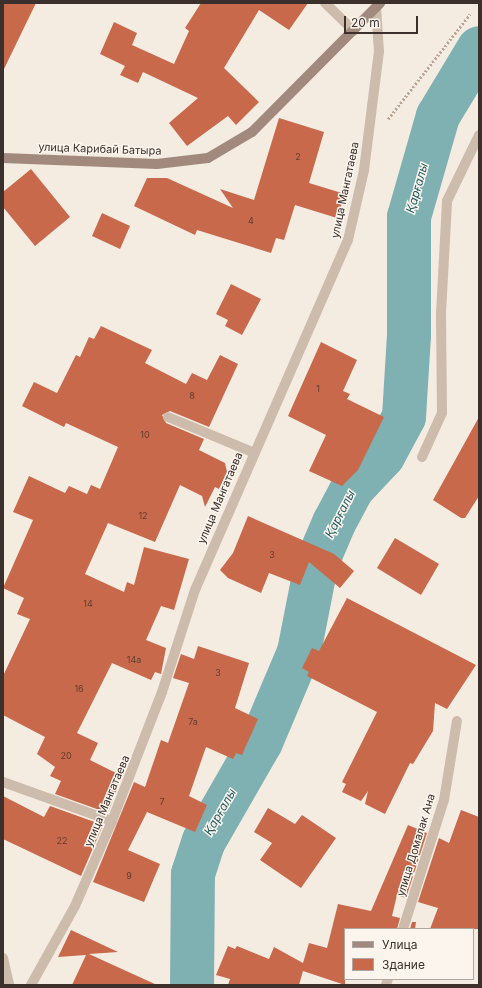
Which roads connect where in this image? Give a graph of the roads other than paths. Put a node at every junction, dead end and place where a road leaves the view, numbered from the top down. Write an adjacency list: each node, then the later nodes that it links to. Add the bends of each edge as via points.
1 (325, 3): 3 (street)
2 (378, 5): 3 (street, улица Карибай Батыра); 7 (street, улица Мангатаева, via 379,52 369,132 348,240)
3 (354, 31): 5 (street, улица Карибай Батыра, via 252,132 208,158 157,164)
4 (479, 135): 8 (street, via 447,201 441,313 442,413)
5 (3, 158)
6 (168, 417): 7 (street)
7 (252, 452): 11 (street, улица Мангатаева, via 195,590 154,713)
8 (422, 457)
9 (457, 721): 12 (street, улица Домалак Ана, via 444,800)
10 (3, 782): 11 (street)
11 (112, 821): 15 (street, улица Мангатаева, via 75,906)
12 (403, 928)
13 (3, 958): 14 (street)
14 (9, 985)
15 (31, 985)

